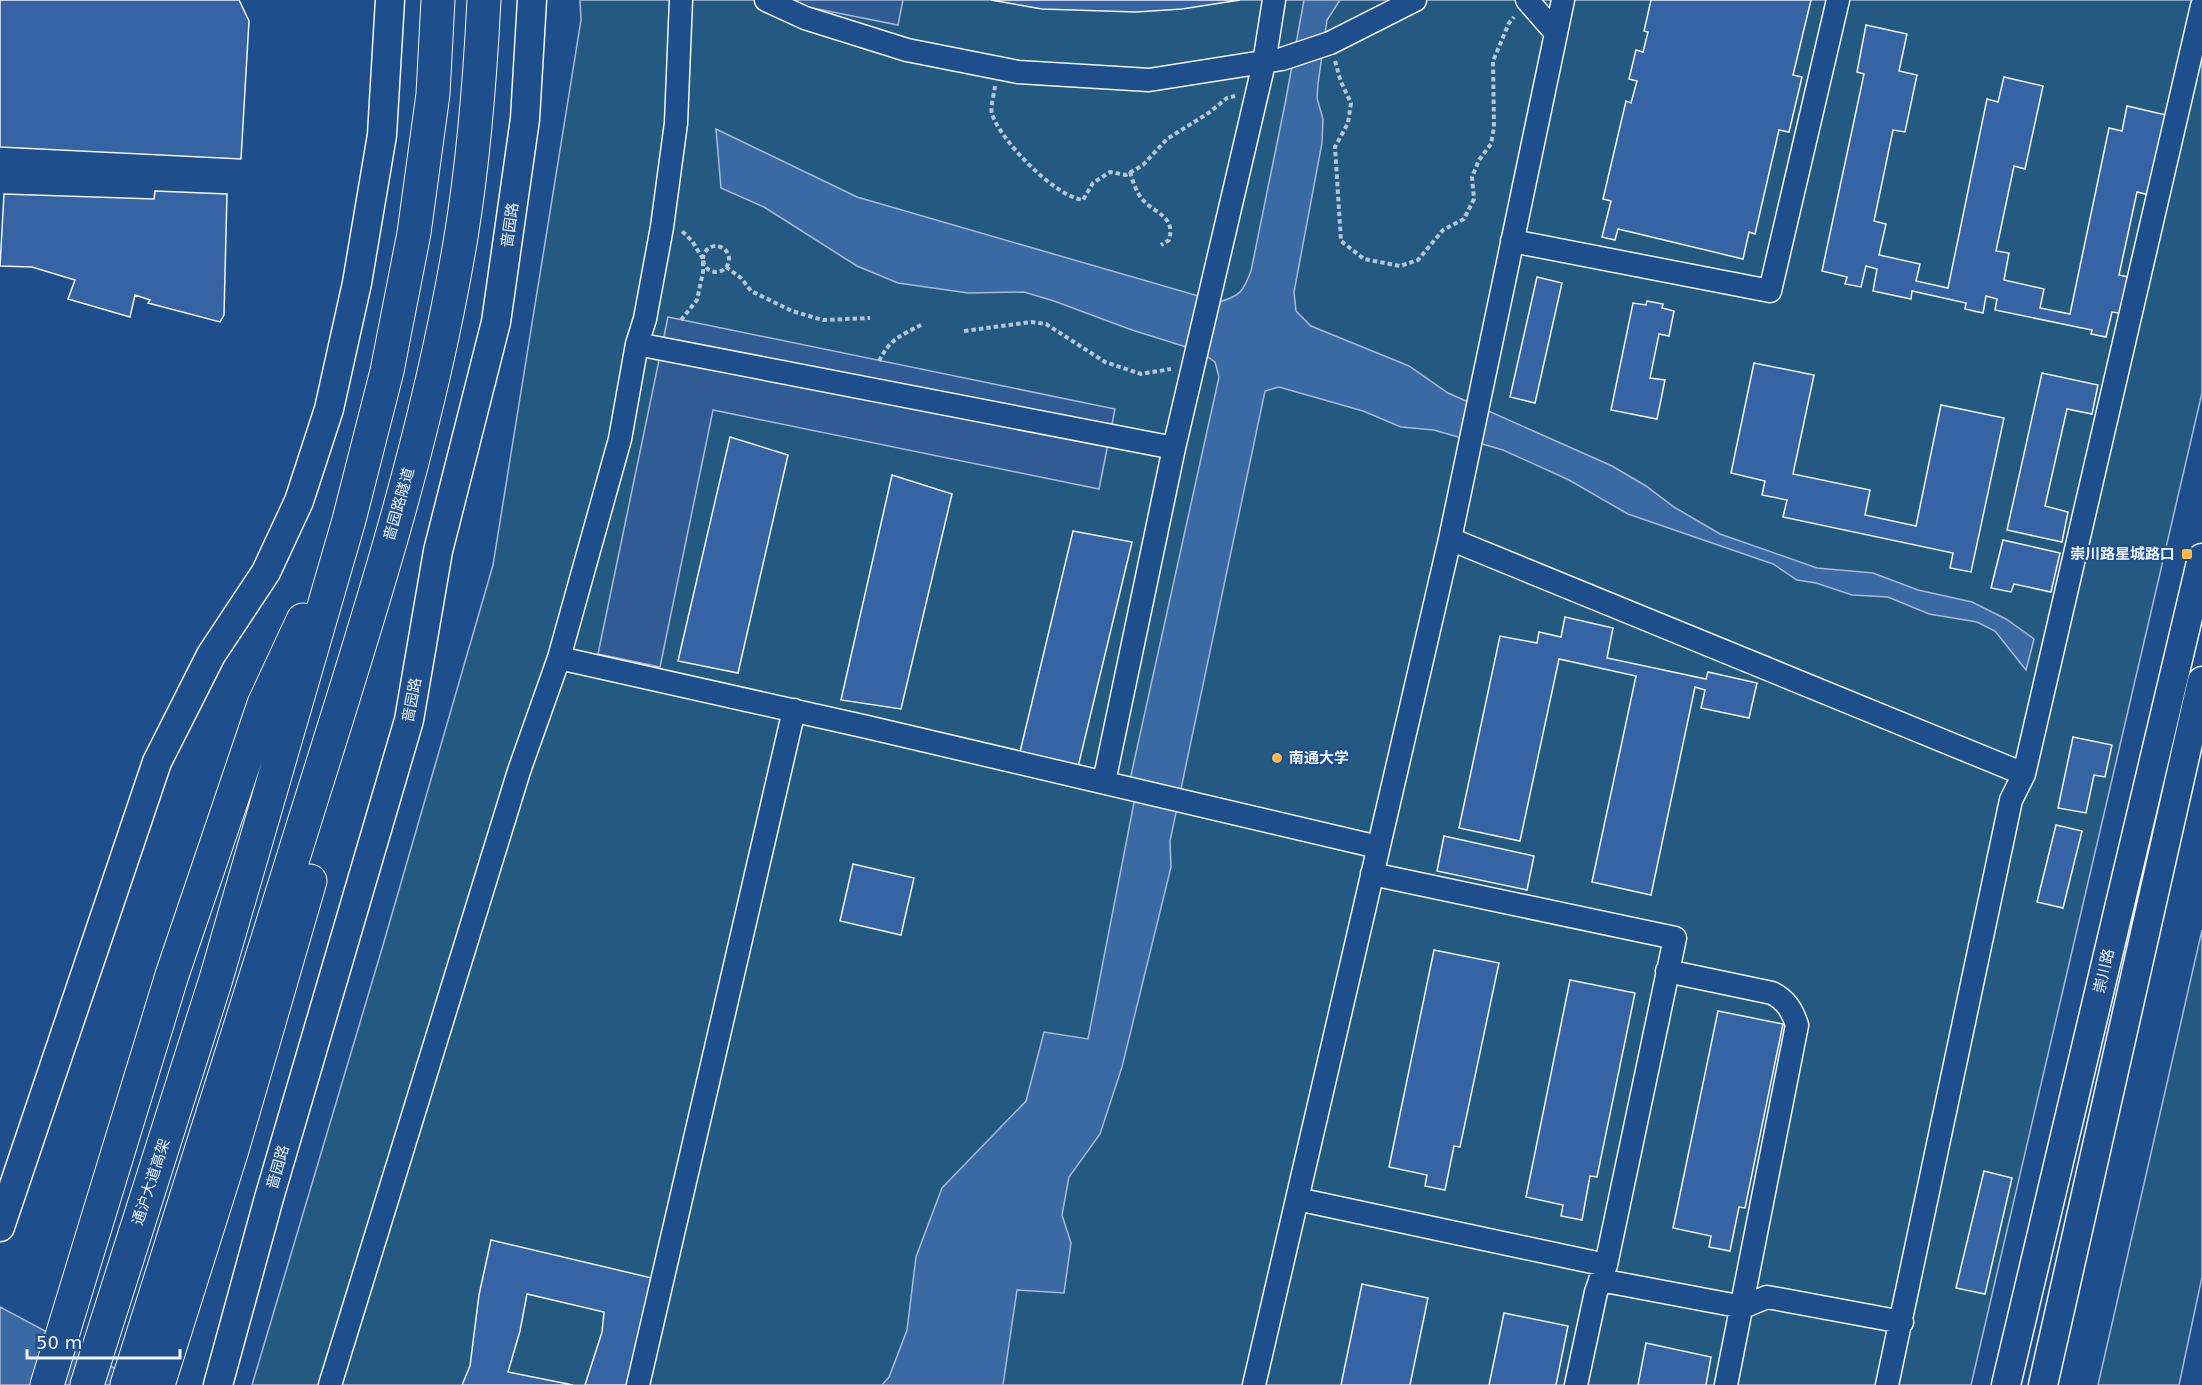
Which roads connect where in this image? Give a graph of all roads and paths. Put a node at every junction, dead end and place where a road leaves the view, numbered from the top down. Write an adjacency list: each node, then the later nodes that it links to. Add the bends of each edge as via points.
1 (390, 0): 46 (main road, via 382,135 357,283 329,408 299,501 266,572 211,655 157,762)
2 (438, 0): 34 (highway, via 433,94 414,233 387,371)
3 (484, 0): 33 (highway, 啬园路隧道, via 479,102 461,236)
4 (532, 0): 53 (main road, 啬园路, via 525,119 496,322 438,551 409,720)
5 (681, 0): 20 (street, via 676,123)
6 (766, 0): 13 (street)
7 (1274, 0): 16 (street)
8 (1414, 0): 15 (street)
9 (1527, 0): 14 (street); 15 (path, via 1509,23 1493,61 1494,127 1491,144 1472,177 1474,199 1464,219 1443,230 1418,260 1400,266 1364,259 1341,241 1335,147 1348,123 1351,104)
10 (1563, 0): 14 (street)
11 (1838, 0): 21 (street, via 1770,291)
12 (2202, 6): 40 (street)
13 (819, 11): 17 (street, via 907,50)
14 (1556, 33): 21 (street)
15 (1329, 43): 16 (street)
16 (1273, 61): 17 (street, via 1149,80); 18 (street)
17 (997, 68): 19 (path, via 991,113 1005,140 1046,181 1083,200 1093,183 1110,172)
18 (1258, 90): 19 (path, via 1227,98 1167,139 1143,165); 31 (street)
19 (1130, 172): 22 (path, via 1143,200 1167,218 1172,232)
20 (662, 227): 23 (path, via 683,231); 29 (street)
21 (1512, 241): 35 (street)
22 (1161, 245)
23 (703, 259): 24 (path, via 710,271 717,273); 24 (path, via 705,252 718,246 729,256); 26 (path, via 697,300)
24 (726, 267): 25 (path, via 751,291 792,311 823,320)
25 (870, 318)
26 (681, 320)
27 (921, 325): 30 (path, via 897,336)
28 (963, 331): 31 (path, via 1031,322 1046,324 1105,362 1141,374)
29 (637, 344): 32 (street); 37 (street, via 620,439)
30 (879, 360)
31 (1195, 361): 32 (street)
32 (1174, 448): 41 (street)
33 (406, 483): 50 (highway, 啬园路隧道, via 251,994); 50 (highway, via 359,712 236,1138)
34 (349, 520): 51 (highway, via 264,704 172,975); 52 (highway, 通沪大道高架, via 216,979)
35 (1450, 538): 40 (street); 42 (street)
36 (2202, 558): 60 (main road, 崇川路)
37 (559, 657): 39 (street); 54 (street, via 519,771)
38 (2202, 681): 61 (main road)
39 (795, 710): 41 (street); 55 (street)
40 (2024, 774): 49 (street, via 2011,800)
41 (1104, 782): 42 (street)
42 (1378, 847): 43 (street)
43 (1372, 874): 44 (street, via 1674,938); 45 (street)
44 (1667, 971): 47 (street); 48 (street, via 1772,993 1783,998 1797,1025)
45 (1297, 1199): 47 (street); 56 (street)
46 (0, 1227)
47 (1603, 1273): 48 (street); 57 (street)
48 (1743, 1307): 49 (street, via 1767,1297); 58 (street)
49 (1902, 1322): 59 (street)
50 (145, 1378)
51 (47, 1385)
52 (87, 1385)
53 (218, 1385)
54 (330, 1385)
55 (638, 1385)
56 (1254, 1385)
57 (1576, 1385)
58 (1726, 1385)
59 (1887, 1385)
60 (2007, 1385)
61 (2043, 1385)

